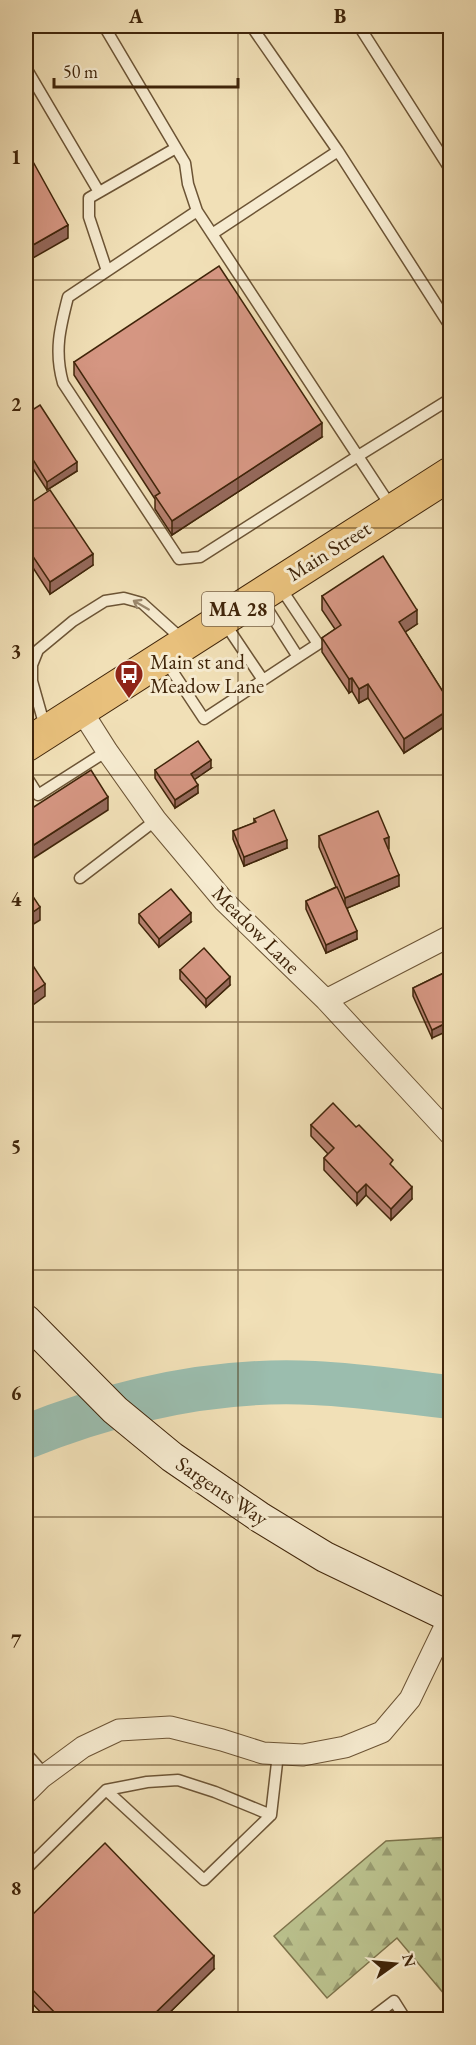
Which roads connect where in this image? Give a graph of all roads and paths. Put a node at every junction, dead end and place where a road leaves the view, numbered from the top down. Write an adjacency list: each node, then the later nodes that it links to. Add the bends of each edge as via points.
1 (104, 26): 5 (lane)
2 (254, 26): 6 (lane)
3 (359, 26): 7 (lane)
4 (26, 68): 8 (lane)
5 (176, 148): 8 (lane); 9 (lane, via 185,163)
6 (338, 151): 10 (lane); 12 (lane)
7 (450, 170)
8 (99, 192): 11 (lane, via 89,198 89,217)
9 (197, 211): 10 (lane); 11 (lane)
10 (212, 234): 14 (lane)
11 (107, 271): 14 (lane, via 68,297 59,332 58,366 63,383 179,559 200,557)
12 (450, 326)
13 (450, 399): 14 (lane)
14 (358, 456): 16 (lane)
15 (450, 474): 16 (main road, Main Street / MA 28)
16 (393, 510): 17 (main road, Main Street / MA 28)
17 (268, 590): 18 (main road, Main Street / MA 28); 20 (lane); 20 (lane, via 318,644)
18 (223, 619): 19 (main road, Main Street / MA 28); 21 (lane)
19 (174, 650): 21 (lane, via 204,719); 22 (main road, Main Street / MA 28); 23 (lane, one-way to 23, via 142,603 124,598 105,601 72,621 38,650 33,665)
20 (298, 657): 21 (lane)
21 (263, 680)
22 (81, 710): 23 (main road, Main Street / MA 28); 24 (street, Meadow Lane)
23 (36, 738)
24 (106, 751): 25 (lane, via 38,795); 26 (street, Meadow Lane)
25 (26, 776)
26 (156, 820): 27 (lane); 29 (street, Meadow Lane, via 224,901)
27 (80, 878)
28 (450, 936): 29 (street)
29 (326, 1000): 30 (street, Meadow Lane)
30 (450, 1134)
31 (26, 1320): 32 (main road, Sargents Way, via 65,1362 172,1458 325,1557)
32 (450, 1616): 34 (street, via 410,1699 382,1732 345,1748 303,1755)
33 (26, 1753): 35 (lane)
34 (278, 1754): 35 (street, via 170,1727 119,1730 83,1747); 38 (lane)
35 (45, 1775): 37 (street)
36 (106, 1790): 38 (lane, via 178,1780); 38 (lane, via 204,1880); 39 (lane)
37 (26, 1793)
38 (271, 1815)
39 (26, 1869)
40 (369, 2019): 41 (lane, via 394,2001)
41 (406, 2019)

